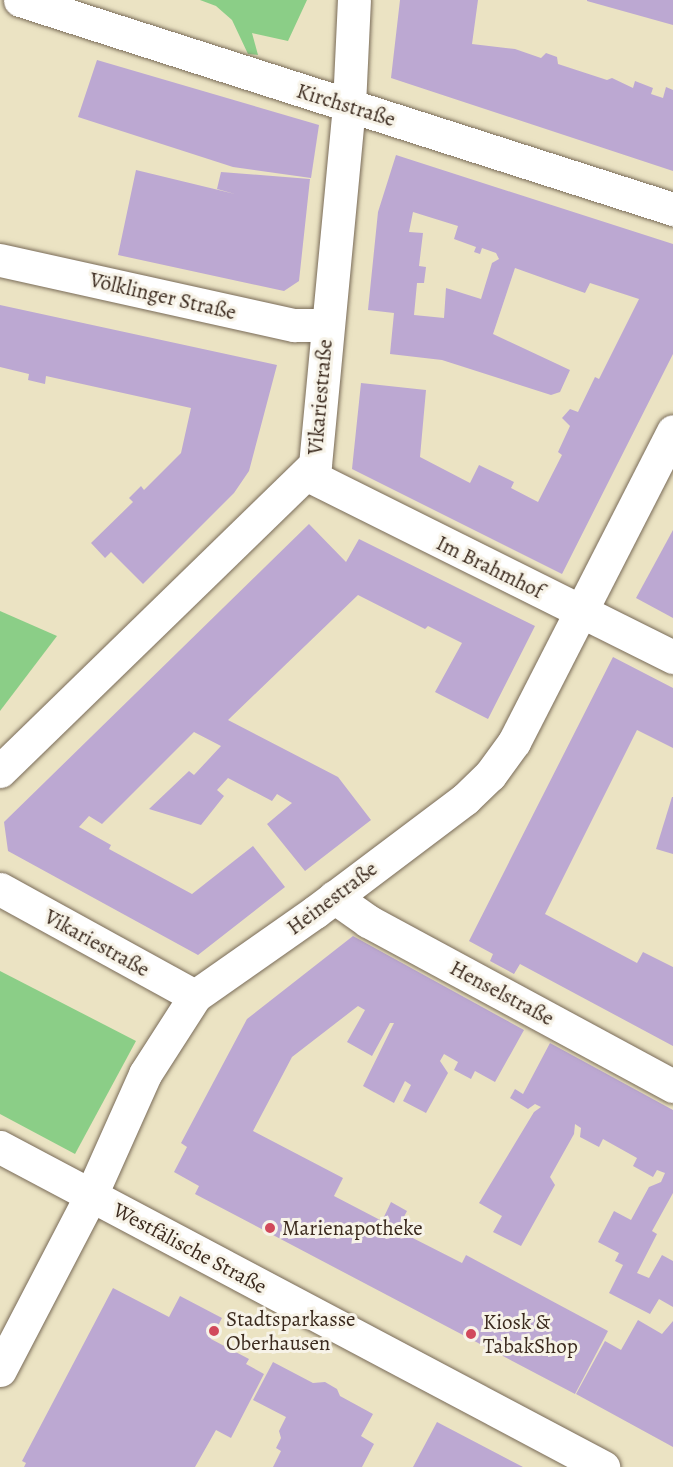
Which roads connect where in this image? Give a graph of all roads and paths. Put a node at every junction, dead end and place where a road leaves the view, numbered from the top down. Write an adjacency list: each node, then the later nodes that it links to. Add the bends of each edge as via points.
1 (20, 0): 3 (street, Kirchstraße)
2 (354, 0): 3 (street, Vikariestraße)
3 (350, 105): 4 (street, Kirchstraße); 6 (street, Vikariestraße)
4 (673, 209)
5 (0, 260): 6 (street, Völklinger Straße, via 294,325)
6 (326, 325): 8 (street, Vikariestraße, via 318,451)
7 (673, 431): 9 (street, Heinestraße)
8 (308, 475): 9 (street, Im Brahmhof); 11 (street, Vikariestraße)
9 (581, 613): 10 (street, Im Brahmhof); 13 (street, Heinestraße, via 514,742 490,775 465,799)
10 (673, 657)
11 (0, 771)
12 (0, 889): 14 (street, Vikariestraße)
13 (334, 897): 14 (street, Heinestraße); 15 (street, Henselstraße, via 368,921)
14 (195, 996): 17 (street, Heinestraße, via 146,1074)
15 (673, 1086)
16 (0, 1148): 17 (street, Westfälische Straße)
17 (91, 1195): 18 (street, Heinestraße); 19 (street, Westfälische Straße)
18 (0, 1370)
19 (603, 1467)

